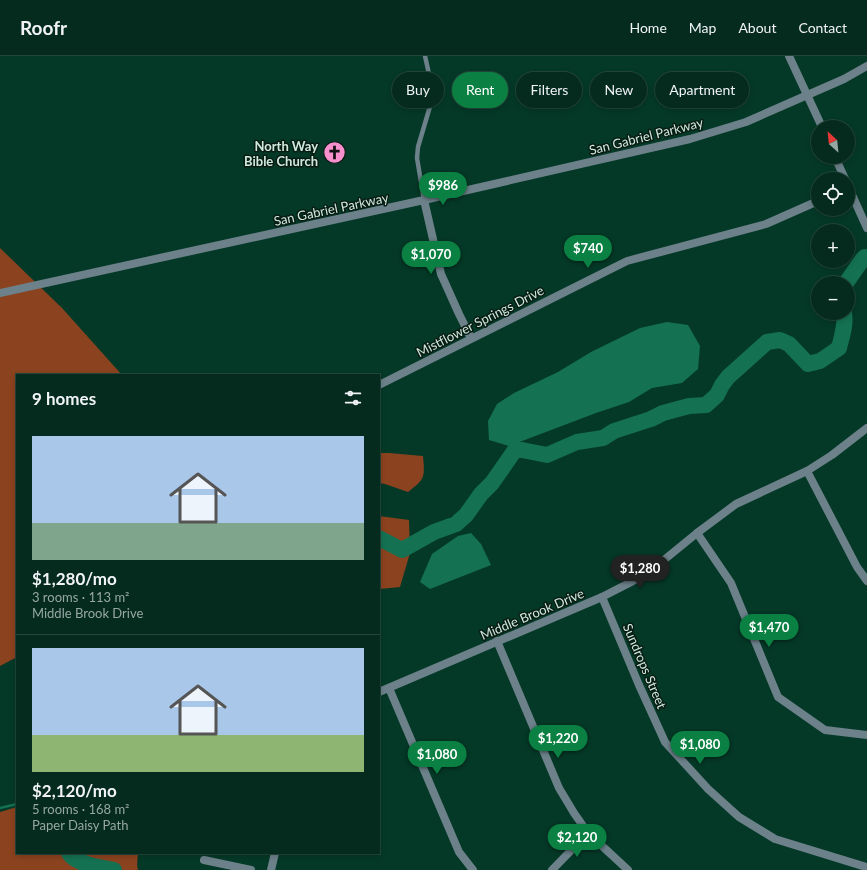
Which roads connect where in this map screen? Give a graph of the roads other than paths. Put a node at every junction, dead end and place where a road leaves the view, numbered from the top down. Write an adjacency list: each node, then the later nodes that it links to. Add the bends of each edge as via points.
1 (425, 56): 6 (lane, via 433,92 416,158)
2 (788, 56): 4 (street)
3 (867, 66): 4 (street, San Gabriel Parkway)
4 (807, 95): 5 (street); 6 (street, San Gabriel Parkway, via 746,122 690,139)
5 (819, 120)
6 (424, 200): 10 (street, San Gabriel Parkway); 11 (street, via 441,274)
7 (855, 203): 9 (street)
8 (811, 205): 11 (street, Mistflower Springs Drive, via 766,224 627,261)
9 (867, 228)
10 (0, 293)
11 (471, 338): 12 (street, Mistflower Springs Drive)
12 (380, 384)
13 (867, 428): 14 (street, Middle Brook Drive)
14 (807, 471): 15 (street, Middle Brook Drive, via 736,504); 16 (street, via 857,567)
15 (697, 533): 17 (street, Middle Brook Drive, via 653,568); 21 (street, via 732,583 778,697 825,730)
16 (867, 581)
17 (602, 597): 18 (street, Middle Brook Drive); 25 (street, Sundrops Street, via 665,742 708,789 739,817 775,839)
18 (497, 641): 19 (street, Middle Brook Drive); 22 (street, via 559,788)
19 (389, 688): 20 (street, Middle Brook Drive); 28 (street, via 459,852)
20 (380, 692)
21 (867, 735)
22 (588, 833): 29 (street); 30 (street)
23 (275, 854): 27 (street)
24 (204, 860): 26 (street)
25 (866, 867)
26 (251, 870)
27 (271, 870)
28 (473, 870)
29 (552, 870)
30 (628, 870)

